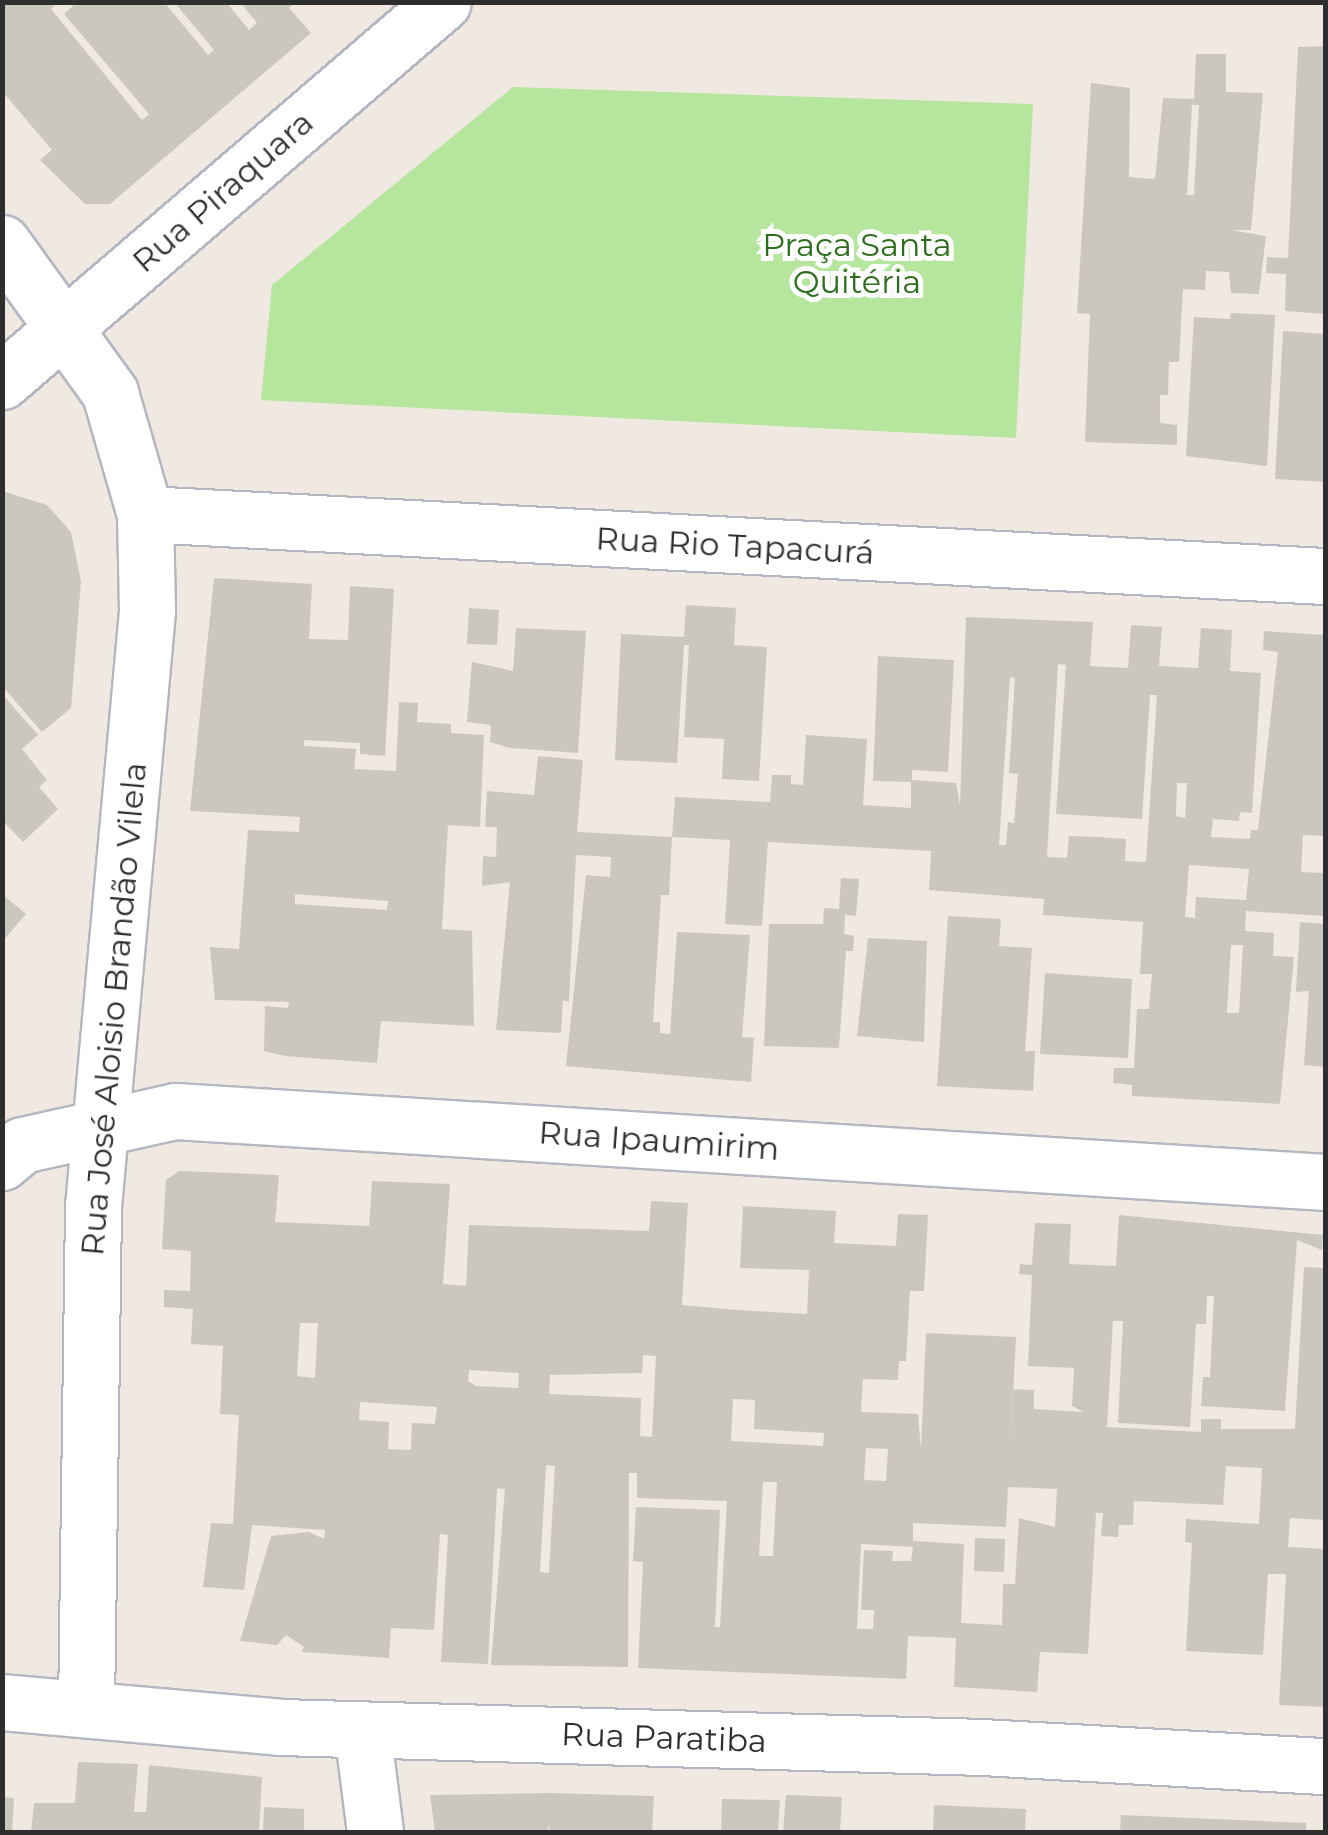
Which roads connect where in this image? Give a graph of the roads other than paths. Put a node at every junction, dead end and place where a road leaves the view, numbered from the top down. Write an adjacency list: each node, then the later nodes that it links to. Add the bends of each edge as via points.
1 (443, 2): 3 (street, Rua Piraquara)
2 (2, 243): 3 (street, Rua José Aloisio Brandão Vilela)
3 (67, 326): 4 (street, Rua Piraquara); 5 (street, Rua José Aloisio Brandão Vilela, via 123,424)
4 (2, 382)
5 (145, 514): 6 (street, Rua Rio Tapacurá); 7 (street, Rua José Aloisio Brandão Vilela, via 147,611)
6 (1326, 576)
7 (102, 1128): 8 (street, Rua Ipaumirim, via 22,1145); 9 (street, Rua Ipaumirim, via 175,1111); 11 (street, Rua José Aloisio Brandão Vilela, via 93,1207)
8 (2, 1162)
9 (1326, 1182)
10 (2, 1702): 11 (street, Rua Paratiba)
11 (86, 1709): 12 (street, Rua Paratiba)
12 (362, 1730): 13 (street, Rua Paratiba, via 982,1747); 14 (street)
13 (1326, 1766)
14 (375, 1832)

